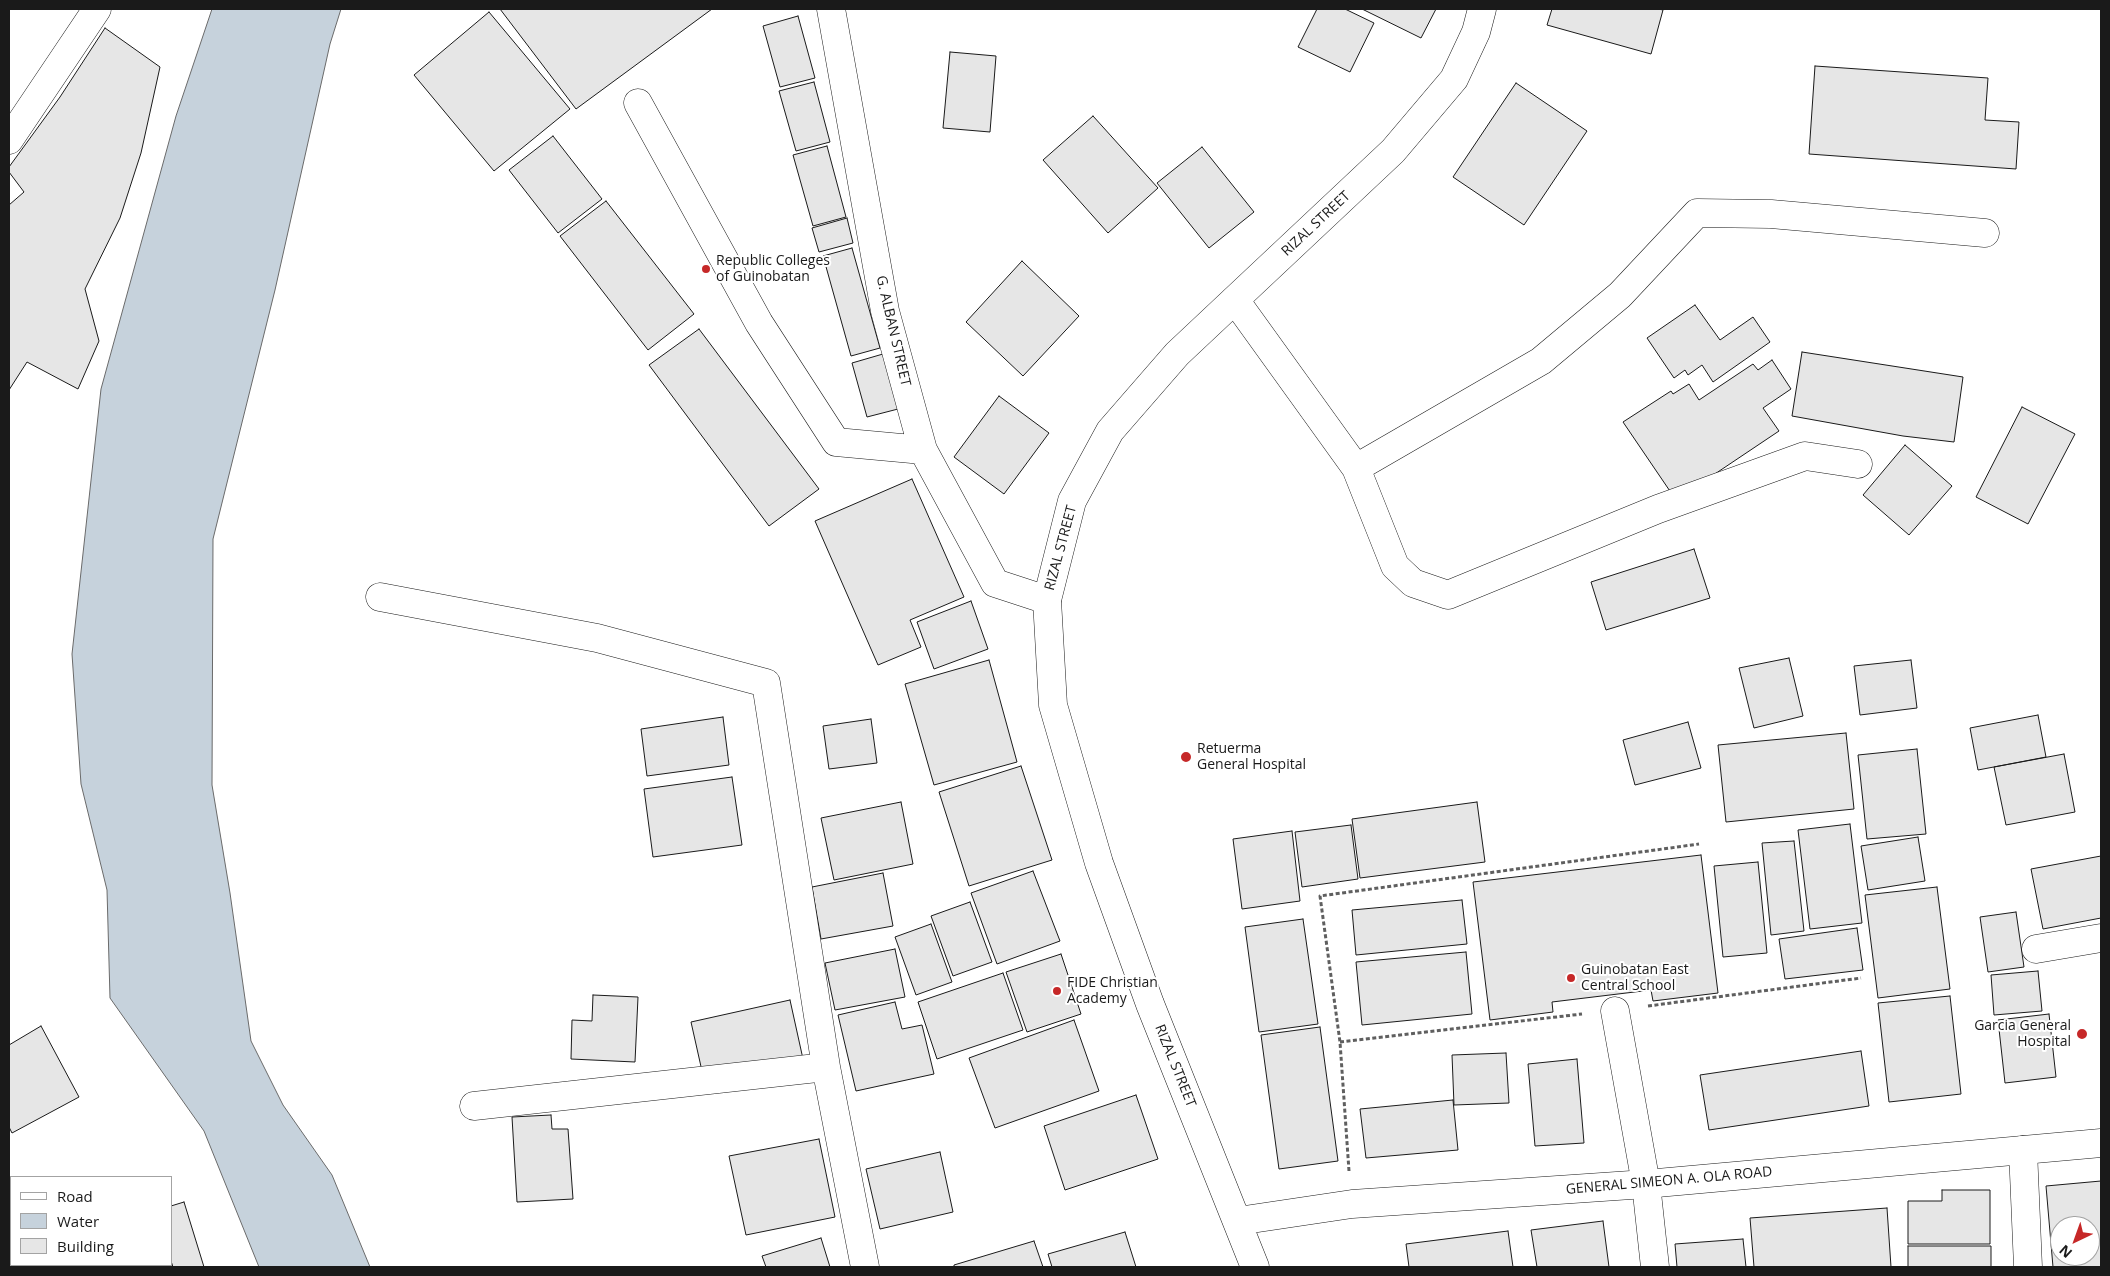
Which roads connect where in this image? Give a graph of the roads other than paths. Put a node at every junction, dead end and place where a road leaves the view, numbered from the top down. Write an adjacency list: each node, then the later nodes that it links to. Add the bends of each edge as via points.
1 (96, 9): 5 (main road)
2 (831, 9): 8 (main road, G. ALBAN STREET, via 886,312)
3 (1482, 9): 7 (main road, RIZAL STREET, via 1476,32 1454,79 1393,151)
4 (638, 103): 8 (main road, via 760,323 836,442)
5 (9, 140)
6 (1986, 233): 10 (main road, via 1771,214 1697,213 1620,295 1541,360)
7 (1235, 300): 10 (main road); 12 (main road, RIZAL STREET, via 1177,354 1110,431 1072,501)
8 (923, 450): 12 (main road, G. ALBAN STREET, via 995,583)
9 (1858, 464): 10 (main road, via 1805,456 1658,510 1448,595 1413,583 1395,566)
10 (1356, 468)
11 (380, 597): 16 (main road, via 596,638 766,683)
12 (1047, 600): 21 (main road, RIZAL STREET, via 1054,705 1099,864 1150,1004)
13 (2101, 938): 14 (main road)
14 (2036, 949)
15 (1615, 1010): 20 (main road)
16 (826, 1067): 17 (main road); 22 (main road)
17 (474, 1106)
18 (2101, 1143): 19 (main road, GENERAL SIMEON A. OLA ROAD)
19 (2023, 1150): 20 (main road, GENERAL SIMEON A. OLA ROAD); 25 (main road)
20 (1646, 1184): 21 (main road, GENERAL SIMEON A. OLA ROAD, via 1352,1204); 24 (main road)
21 (1238, 1221): 23 (main road, RIZAL STREET)
22 (865, 1267)
23 (1254, 1267)
24 (1656, 1267)
25 (2028, 1267)

